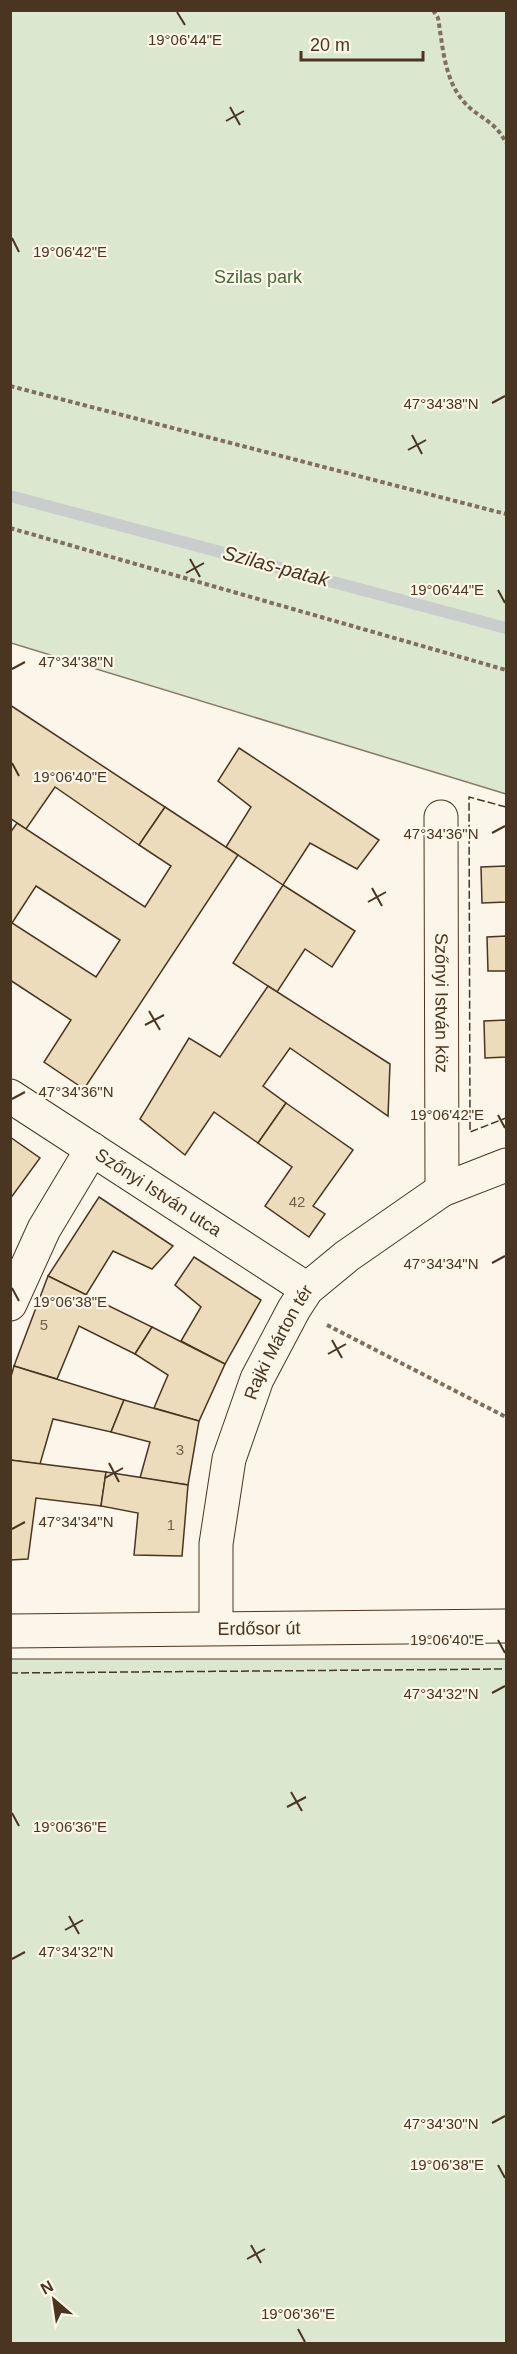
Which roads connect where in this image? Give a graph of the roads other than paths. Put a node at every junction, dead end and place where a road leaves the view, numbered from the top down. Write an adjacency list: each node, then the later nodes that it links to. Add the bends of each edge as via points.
1 (441, 817): 5 (street, Szőnyi István köz)
2 (10, 1096): 3 (street, Szőnyi István utca)
3 (92, 1149): 6 (street, Szőnyi István utca); 7 (street, via 44,1229)
4 (507, 1165): 5 (street, Rajki Márton tér)
5 (442, 1190): 6 (street, Rajki Márton tér, via 346,1256)
6 (301, 1299): 9 (street, Rajki Márton tér, via 257,1379 229,1459 216,1544)
7 (10, 1304)
8 (507, 1626): 9 (street, Erdősor út)
9 (216, 1628): 10 (street, Erdősor út)
10 (10, 1631)

